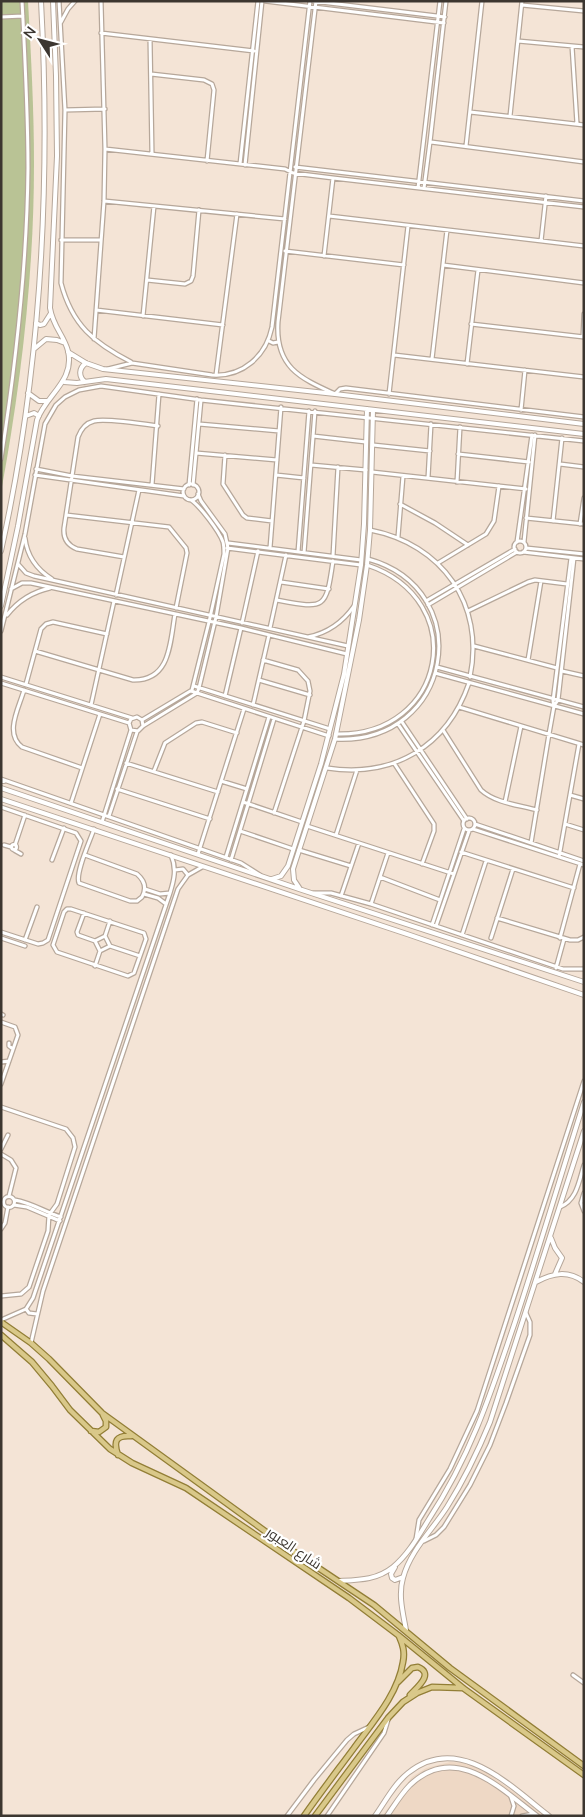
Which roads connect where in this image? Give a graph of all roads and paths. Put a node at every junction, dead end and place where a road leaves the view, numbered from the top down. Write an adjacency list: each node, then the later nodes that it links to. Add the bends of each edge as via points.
1 (22, 1): 17 (street)
2 (41, 1): 81 (street, via 46,152)
3 (53, 1): 78 (street, via 57,147)
4 (59, 1): 21 (street)
5 (75, 1): 21 (street)
6 (101, 1): 24 (street)
7 (258, 1): 29 (street)
8 (264, 1): 14 (street); 29 (street)
9 (314, 1): 14 (street); 15 (street); 18 (street)
10 (440, 1): 18 (street)
11 (446, 1): 19 (street)
12 (482, 1): 33 (street)
13 (522, 3): 16 (street); 26 (street)
14 (310, 7): 15 (street); 44 (street)
15 (315, 8): 22 (street); 45 (street)
16 (584, 11)
17 (23, 16): 20 (street); 140 (street, via 27,214 18,345)
18 (438, 16): 19 (street); 22 (street)
19 (444, 17): 23 (street)
20 (1, 18)
21 (61, 22): 32 (street)
22 (438, 22): 23 (street); 50 (street)
23 (444, 23): 37 (street)
24 (101, 33): 25 (street); 31 (street)
25 (150, 39): 29 (street); 30 (street)
26 (518, 40): 27 (street); 34 (street)
27 (572, 46): 28 (street); 35 (street)
28 (584, 47)
29 (255, 51): 43 (street)
30 (151, 74): 40 (street); 41 (street, via 207,81 214,87)
31 (105, 109): 32 (street); 39 (street)
32 (64, 110): 66 (street)
33 (470, 112): 34 (street); 38 (street)
34 (510, 116): 35 (street)
35 (578, 124): 36 (street)
36 (584, 125)
37 (430, 142): 38 (street); 51 (street)
38 (466, 146): 42 (street)
39 (105, 149): 40 (street); 55 (street)
40 (152, 154): 41 (street)
41 (207, 160): 43 (street)
42 (584, 162)
43 (242, 165): 46 (street)
44 (291, 167): 45 (street); 46 (street); 47 (street)
45 (296, 167): 48 (street); 50 (street)
46 (285, 170): 47 (street)
47 (290, 172): 48 (street); 63 (street)
48 (296, 173): 49 (street); 70 (street)
49 (333, 178): 52 (street); 62 (street)
50 (418, 182): 51 (street); 52 (street)
51 (424, 183): 53 (street); 54 (street)
52 (418, 188): 53 (street)
53 (424, 188): 57 (street)
54 (546, 196): 56 (street); 57 (street)
55 (104, 201): 58 (street); 67 (street)
56 (584, 201)
57 (545, 202): 59 (street); 68 (street)
58 (154, 206): 60 (street); 75 (street)
59 (584, 207)
60 (199, 210): 61 (street); 75 (street, via 191,281 186,284)
61 (237, 214): 63 (street); 83 (street)
62 (329, 216): 64 (street); 71 (street)
63 (285, 219): 70 (street)
64 (408, 226): 65 (street); 72 (street)
65 (447, 230): 68 (street); 73 (street)
66 (62, 240): 67 (street); 85 (street, via 60,271 64,293 76,317)
67 (101, 240): 77 (street)
68 (541, 241): 69 (street)
69 (584, 246)
70 (284, 251): 71 (street); 86 (street); 87 (street)
71 (324, 256): 72 (street)
72 (404, 265): 91 (street)
73 (443, 265): 74 (street); 92 (street)
74 (478, 270): 76 (street); 82 (street)
75 (147, 280): 80 (street)
76 (584, 284)
77 (96, 310): 80 (street); 85 (street)
78 (51, 313): 81 (street, via 44,324); 88 (street)
79 (584, 314): 84 (street)
80 (143, 316): 83 (street)
81 (36, 323): 89 (street)
82 (471, 324): 84 (street); 95 (street)
83 (223, 325): 98 (street)
84 (584, 337)
85 (94, 340): 94 (street)
86 (269, 341): 87 (street); 98 (street, via 258,358 247,366 230,374)
87 (278, 342): 106 (street, via 284,360 297,374)
88 (65, 343): 89 (street, via 46,339); 90 (street)
89 (33, 351): 104 (street)
90 (68, 352): 93 (street); 100 (street)
91 (394, 355): 92 (street); 107 (street)
92 (432, 359): 95 (street)
93 (86, 363): 96 (street); 101 (street, via 80,372)
94 (132, 363): 96 (street); 98 (street)
95 (467, 364): 97 (street)
96 (108, 369): 102 (street)
97 (525, 370): 99 (street); 116 (street)
98 (216, 375)
99 (584, 377)
100 (64, 382): 101 (street); 110 (street)
101 (85, 382): 111 (street, via 106,379)
102 (309, 391): 106 (street); 111 (street)
103 (377, 392): 106 (street, via 344,388); 107 (street); 109 (street)
104 (28, 393): 110 (street, via 39,401); 118 (street)
105 (159, 394): 108 (street); 126 (street); 147 (street, via 95,386 69,394 47,418)
106 (335, 394): 109 (street)
107 (389, 394): 116 (street)
108 (199, 399): 112 (street); 123 (street); 159 (street)
109 (377, 399): 125 (street)
110 (48, 400): 119 (street)
111 (308, 403): 113 (street)
112 (281, 407): 114 (street); 128 (street)
113 (367, 409): 115 (street); 120 (street)
114 (309, 410): 117 (street); 154 (street)
115 (374, 410): 121 (street); 129 (street)
116 (521, 410): 122 (street)
117 (315, 411): 120 (street); 131 (street)
118 (26, 416): 119 (street, via 34,412); 189 (street)
119 (39, 416): 221 (street)
120 (367, 417): 121 (street); 134 (street)
121 (373, 417): 124 (street); 135 (street)
122 (584, 417)
123 (199, 424): 128 (street); 137 (street)
124 (431, 424): 127 (street); 136 (street)
125 (584, 424)
126 (158, 426): 152 (street, via 90,422 79,434); 158 (street)
127 (460, 427): 130 (street); 138 (street)
128 (279, 431): 141 (street)
129 (584, 434)
130 (534, 435): 132 (street); 142 (street); 171 (street)
131 (313, 436): 134 (street); 144 (street)
132 (562, 438): 133 (street); 143 (street)
133 (584, 441)
134 (366, 442): 148 (street)
135 (373, 445): 136 (street); 149 (street)
136 (430, 451): 155 (street)
137 (196, 453): 139 (street); 159 (street)
138 (458, 454): 142 (street); 157 (street)
139 (225, 455): 141 (street); 172 (street, via 223,484 243,515)
140 (1, 459)
141 (277, 460): 150 (street)
142 (529, 462): 162 (street)
143 (559, 464): 145 (street); 173 (street)
144 (310, 465): 146 (street); 194 (street)
145 (584, 467)
146 (338, 468): 148 (street); 199 (street)
147 (36, 469): 151 (street); 152 (street)
148 (366, 470): 175 (street)
149 (372, 472): 153 (street); 176 (street)
150 (276, 475): 154 (street); 172 (street)
151 (35, 476): 156 (street); 179 (street)
152 (72, 476): 156 (street); 158 (street)
153 (403, 476): 155 (street); 169 (street)
154 (304, 478): 192 (street)
155 (428, 478): 157 (street)
156 (71, 481): 163 (street); 170 (street)
157 (456, 482): 160 (street)
158 (150, 485): 161 (street); 164 (street)
159 (191, 485): 161 (street); 165 (street, via 197,488)
160 (499, 486): 162 (street); 185 (street, via 491,528)
161 (184, 489): 166 (street)
162 (526, 489): 182 (street)
163 (140, 490): 164 (street); 174 (street)
164 (148, 491): 166 (street)
165 (198, 494): 168 (street); 184 (street)
166 (184, 496): 168 (street)
167 (584, 498): 177 (street)
168 (191, 500): 181 (street)
169 (400, 504): 180 (street); 185 (street, via 430,519)
170 (66, 515): 174 (street); 197 (street, via 64,533 70,546)
171 (526, 518): 173 (street); 183 (street)
172 (272, 521): 187 (street)
173 (553, 521): 177 (street)
174 (132, 522): 197 (street); 223 (street, via 169,527 186,548)
175 (364, 524): 176 (street); 202 (street)
176 (370, 524): 178 (street)
177 (582, 524)
178 (370, 530): 180 (street); 201 (street)
179 (24, 534): 204 (street); 207 (street, via 26,547 36,565)
180 (398, 537): 203 (street)
181 (223, 542): 184 (street); 186 (street)
182 (518, 542): 183 (street); 191 (street, via 514,546)
183 (524, 542): 188 (street)
184 (228, 543): 186 (street); 187 (street)
185 (468, 545): 203 (street)
186 (226, 548): 190 (street); 226 (street); 228 (street)
187 (270, 548): 192 (street)
188 (526, 548): 193 (street); 195 (street)
189 (1, 551)
190 (258, 551): 196 (street); 231 (street)
191 (516, 551): 193 (street); 212 (street)
192 (298, 552): 194 (street)
193 (523, 552): 198 (street)
194 (304, 553): 199 (street)
195 (584, 554)
196 (286, 555): 199 (street); 209 (street)
197 (124, 557): 217 (street)
198 (573, 558): 200 (street); 211 (street); 216 (street)
199 (333, 559): 202 (street); 214 (street)
200 (584, 559)
201 (368, 560): 205 (street); 220 (street, via 383,564 404,577)
202 (361, 563): 222 (street)
203 (438, 563): 212 (street)
204 (18, 564): 206 (street); 215 (street)
205 (367, 565): 291 (street); 291 (street, via 397,578 419,601 432,631 433,658 428,679 407,710 380,728)
206 (31, 575): 207 (street); 210 (street)
207 (57, 581): 217 (street)
208 (541, 581): 211 (street); 224 (street, via 528,582); 245 (street)
209 (281, 582): 214 (street); 218 (street)
210 (29, 583): 213 (street); 215 (street, via 19,584)
211 (567, 584): 216 (street)
212 (456, 586): 220 (street); 224 (street)
213 (53, 588): 219 (street); 227 (street, via 28,596)
214 (329, 589): 218 (street, via 324,600 314,606)
215 (11, 590): 227 (street)
216 (568, 592): 247 (street); 249 (street)
217 (116, 595): 223 (street)
218 (277, 600): 233 (street)
219 (114, 601): 225 (street); 235 (street)
220 (427, 603): 246 (street, via 438,634)
221 (1, 606)
222 (354, 606): 237 (street, via 332,628); 239 (street)
223 (176, 608): 226 (street)
224 (468, 611): 240 (street)
225 (175, 614): 229 (street); 248 (street, via 167,657 154,675 133,680)
226 (211, 616): 228 (street); 229 (street)
227 (5, 617): 234 (street)
228 (216, 617): 230 (street); 231 (street)
229 (209, 622): 230 (street); 258 (street)
230 (215, 623): 232 (street); 259 (street)
231 (242, 623): 233 (street)
232 (242, 628): 236 (street); 264 (street)
233 (270, 628): 237 (street)
234 (1, 631)
235 (107, 634): 241 (street, via 50,622 41,628); 248 (street)
236 (270, 634): 242 (street); 244 (street)
237 (307, 637): 238 (street)
238 (340, 644): 239 (street); 242 (street)
239 (348, 646): 243 (street)
240 (474, 646): 245 (street); 253 (street)
241 (35, 651): 248 (street); 257 (street)
242 (338, 651): 243 (street)
243 (347, 654): 286 (street)
244 (263, 660): 254 (street); 263 (street, via 298,670 308,681)
245 (528, 660): 247 (street)
246 (437, 667): 250 (street); 253 (street)
247 (557, 668): 265 (street)
248 (98, 670): 267 (street)
249 (562, 671): 251 (street); 266 (street)
250 (435, 673): 256 (street); 280 (street, via 420,704)
251 (584, 676)
252 (1, 677): 257 (street)
253 (470, 677): 265 (street)
254 (259, 680): 263 (street); 268 (street)
255 (1, 683): 260 (street)
256 (469, 683): 269 (street); 270 (street)
257 (26, 684): 267 (street)
258 (194, 686): 259 (street); 261 (street)
259 (199, 688): 262 (street); 264 (street)
260 (24, 690): 273 (street); 304 (street, via 13,726 15,740 22,747)
261 (190, 691): 262 (street); 278 (street)
262 (197, 693): 272 (street); 283 (street)
263 (310, 695): 279 (street)
264 (226, 696): 268 (street)
265 (553, 699): 266 (street); 269 (street)
266 (558, 700): 269 (street); 271 (street)
267 (90, 705): 276 (street)
268 (254, 705): 279 (street)
269 (554, 706): 274 (street); 292 (street)
270 (459, 707): 284 (street); 288 (street)
271 (584, 707)
272 (244, 709): 275 (street); 290 (street)
273 (100, 714): 281 (street); 304 (street)
274 (584, 714)
275 (269, 717): 277 (street); 311 (street)
276 (132, 718): 278 (street); 281 (street)
277 (274, 719): 285 (street); 319 (street)
278 (142, 720): 283 (street)
279 (304, 721): 285 (street); 286 (street)
280 (402, 722): 282 (street); 296 (street)
281 (129, 723): 287 (street)
282 (398, 724): 294 (street, via 373,736); 297 (street)
283 (143, 726): 289 (street)
284 (521, 726): 292 (street); 317 (street)
285 (302, 728): 293 (street); 323 (street)
286 (330, 729): 293 (street)
287 (131, 730): 289 (street); 325 (street)
288 (443, 730): 296 (street); 317 (street, via 481,790)
289 (136, 732): 300 (street)
290 (237, 733): 306 (street, via 196,723 163,745); 308 (street)
291 (336, 734): 294 (street)
292 (549, 734): 295 (street); 322 (street)
293 (329, 736): 298 (street)
294 (335, 739): 299 (street)
295 (582, 744): 313 (street)
296 (420, 749): 297 (street); 327 (street)
297 (416, 752): 301 (street); 327 (street)
298 (323, 755): 299 (street); 302 (street)
299 (330, 757): 303 (street)
300 (126, 762): 306 (street); 310 (street)
301 (394, 763): 305 (street); 361 (street, via 434,824)
302 (321, 764): 303 (street); 329 (street)
303 (327, 766): 305 (street); 332 (street)
304 (82, 768): 318 (street)
305 (357, 770): 340 (street)
306 (154, 771): 312 (street)
307 (2, 780): 318 (street)
308 (221, 781): 311 (street); 312 (street)
309 (1, 788): 328 (street)
310 (118, 789): 325 (street); 326 (street)
311 (247, 790): 316 (street)
312 (218, 792): 326 (street)
313 (570, 796): 315 (street); 331 (street)
314 (1, 799): 320 (street)
315 (584, 799)
316 (243, 802): 319 (street); 356 (street)
317 (505, 802): 322 (street)
318 (71, 803): 325 (street)
319 (248, 804): 323 (street); 338 (street)
320 (28, 807): 324 (street); 336 (street)
321 (1, 808): 324 (street)
322 (537, 810): 342 (street)
323 (274, 813): 329 (street)
324 (25, 816): 333 (street); 345 (street)
325 (107, 816): 328 (street); 346 (street)
326 (210, 819): 346 (street)
327 (466, 820): 330 (street, via 472,819); 334 (street)
328 (102, 822): 344 (street)
329 (302, 822): 347 (street)
330 (475, 824): 335 (street); 342 (street)
331 (565, 824): 337 (street); 355 (street)
332 (307, 826): 340 (street); 348 (street)
333 (64, 828): 357 (street); 399 (street, via 78,834 81,843 50,938 40,944)
334 (464, 829): 339 (street); 369 (street)
335 (474, 829): 339 (street); 355 (street)
336 (94, 830): 353 (street); 354 (street)
337 (584, 830)
338 (240, 831): 347 (street); 358 (street)
339 (469, 831): 349 (street)
340 (336, 835): 341 (street)
341 (359, 843): 350 (street); 363 (street)
342 (531, 843): 355 (street)
343 (4, 846): 345 (street)
344 (174, 846): 352 (street); 354 (street)
345 (13, 848): 351 (street)
346 (200, 848): 352 (street); 356 (street)
347 (293, 849): 365 (street)
348 (299, 850): 363 (street); 366 (street)
349 (461, 852): 359 (street); 370 (street)
350 (388, 853): 361 (street); 373 (street)
351 (21, 854)
352 (198, 854): 372 (street)
353 (85, 855): 376 (street, via 137,874); 379 (street, via 78,876 81,885 130,901 136,901)
354 (171, 855): 364 (street); 368 (street)
355 (559, 855): 360 (street); 362 (street)
356 (226, 858): 358 (street)
357 (52, 860)
358 (231, 860): 372 (street, via 246,865)
359 (486, 860): 367 (street); 393 (street)
360 (584, 861)
361 (422, 864): 369 (street)
362 (582, 864): 375 (street)
363 (351, 866): 381 (street)
364 (202, 867): 371 (street); 392 (street)
365 (287, 868): 366 (street); 374 (street, via 278,877)
366 (293, 869): 377 (street, via 294,880)
367 (513, 869): 375 (street); 387 (street)
368 (175, 870): 371 (street, via 183,869); 378 (street)
369 (449, 873): 370 (street); 382 (street)
370 (454, 874): 389 (street)
371 (188, 876): 445 (street, via 178,889)
372 (260, 876): 374 (street)
373 (380, 877): 382 (street); 384 (street)
374 (269, 879): 377 (street)
375 (574, 888): 398 (street)
376 (145, 889): 378 (street, via 160,894); 379 (street)
377 (302, 890): 380 (street)
378 (170, 893): 383 (street)
379 (144, 894): 383 (street)
380 (312, 894): 381 (street, via 327,892); 390 (street)
381 (341, 896): 384 (street)
382 (440, 900): 389 (street)
383 (166, 904): 405 (street)
384 (371, 904): 389 (street)
385 (36, 907): 399 (street)
386 (84, 913): 388 (street); 400 (street, via 77,934); 406 (street, via 65,910 54,948 59,953)
387 (497, 918): 397 (street); 398 (street)
388 (110, 921): 394 (street); 404 (street, via 144,933 146,939)
389 (434, 925): 393 (street)
390 (412, 926): 392 (street); 409 (street)
391 (1, 932): 399 (street)
392 (410, 935): 411 (street)
393 (462, 935): 407 (street)
394 (105, 936): 400 (street); 402 (street)
395 (584, 937): 398 (street, via 578,940)
396 (1, 938): 401 (street)
397 (491, 938)
398 (562, 938): 407 (street)
399 (25, 940)
400 (95, 941): 403 (street)
401 (25, 946)
402 (110, 946): 403 (street); 404 (street)
403 (100, 951): 406 (street)
404 (140, 956): 405 (street); 406 (street, via 134,972 128,976)
405 (148, 959): 436 (street)
406 (95, 966)
407 (557, 967): 408 (street); 409 (street)
408 (584, 969)
409 (555, 974): 410 (street)
410 (584, 982)
411 (584, 994)
412 (1, 1022): 414 (street, via 17,1030)
413 (9, 1043): 414 (street)
414 (13, 1049): 415 (street)
415 (9, 1061): 416 (street); 418 (street)
416 (1, 1062)
417 (1, 1068): 418 (street)
418 (3, 1076): 420 (street)
419 (584, 1081): 453 (street, via 477,1411 453,1463 419,1520)
420 (1, 1082)
421 (584, 1102): 453 (street, via 482,1419 452,1482)
422 (1, 1107): 435 (street, via 66,1129 74,1140 75,1147 58,1202)
423 (584, 1131): 433 (street)
424 (8, 1135): 425 (street)
425 (1, 1150)
426 (1, 1154): 429 (street, via 16,1168)
427 (584, 1164): 433 (street, via 574,1196)
428 (584, 1193): 434 (street, via 581,1203)
429 (5, 1197): 430 (street); 431 (street)
430 (14, 1203): 432 (street); 435 (street, via 31,1204)
431 (3, 1204): 432 (street)
432 (8, 1208): 437 (street)
433 (560, 1208): 438 (street)
434 (584, 1211)
435 (49, 1216): 436 (street); 442 (street, via 48,1231 29,1287 20,1294)
436 (60, 1219): 443 (street, via 33,1298)
437 (1, 1229)
438 (551, 1237): 439 (street, via 562,1258); 440 (street)
439 (555, 1274): 440 (street); 441 (street, via 574,1275)
440 (536, 1282): 444 (street)
441 (584, 1282)
442 (1, 1296)
443 (26, 1309): 445 (street); 446 (street)
444 (526, 1313): 454 (street, via 484,1438 458,1488); 454 (street, via 530,1335 490,1445 444,1527)
445 (37, 1314): 448 (street)
446 (1, 1321): 448 (main road, شارع العبور)
447 (1, 1335): 450 (main road, شارع العبور, via 39,1370)
448 (31, 1343): 449 (main road, شارع العبور)
449 (102, 1413): 450 (main road, via 106,1427 99,1432); 451 (main road, شارع العبور)
450 (90, 1430): 452 (main road, شارع العبور)
451 (133, 1436): 452 (main road, via 118,1438); 457 (main road, شارع العبور)
452 (118, 1454): 459 (main road, شارع العبور, via 186,1488)
453 (416, 1539): 455 (street)
454 (424, 1540): 456 (street)
455 (396, 1565): 456 (street, via 392,1578); 457 (street, via 374,1578)
456 (403, 1577): 458 (street, via 401,1598)
457 (339, 1581): 458 (main road, شارع العبور)
458 (406, 1630): 467 (main road, شارع العبور, via 450,1668)
459 (398, 1635): 462 (main road, via 404,1659); 463 (main road, شارع العبور)
460 (573, 1675): 461 (street)
461 (584, 1683)
462 (395, 1685): 464 (main road, via 412,1668 423,1670 426,1674 424,1680); 466 (main road)
463 (463, 1688): 464 (main road, via 432,1687); 468 (main road, شارع العبور)
464 (407, 1698): 465 (main road)
465 (388, 1718): 473 (main road); 474 (street, via 384,1733)
466 (370, 1727): 471 (street, via 347,1740); 472 (main road)
467 (584, 1766)
468 (584, 1775)
469 (511, 1796): 470 (street); 476 (street, via 478,1773 447,1768 417,1780); 477 (street)
470 (536, 1815): 478 (street)
471 (287, 1816)
472 (304, 1816)
473 (315, 1816)
474 (327, 1816)
475 (375, 1816): 479 (street, via 407,1774 429,1761 455,1758 491,1772)
476 (387, 1816)
477 (513, 1816)
478 (522, 1816)
479 (549, 1816)

